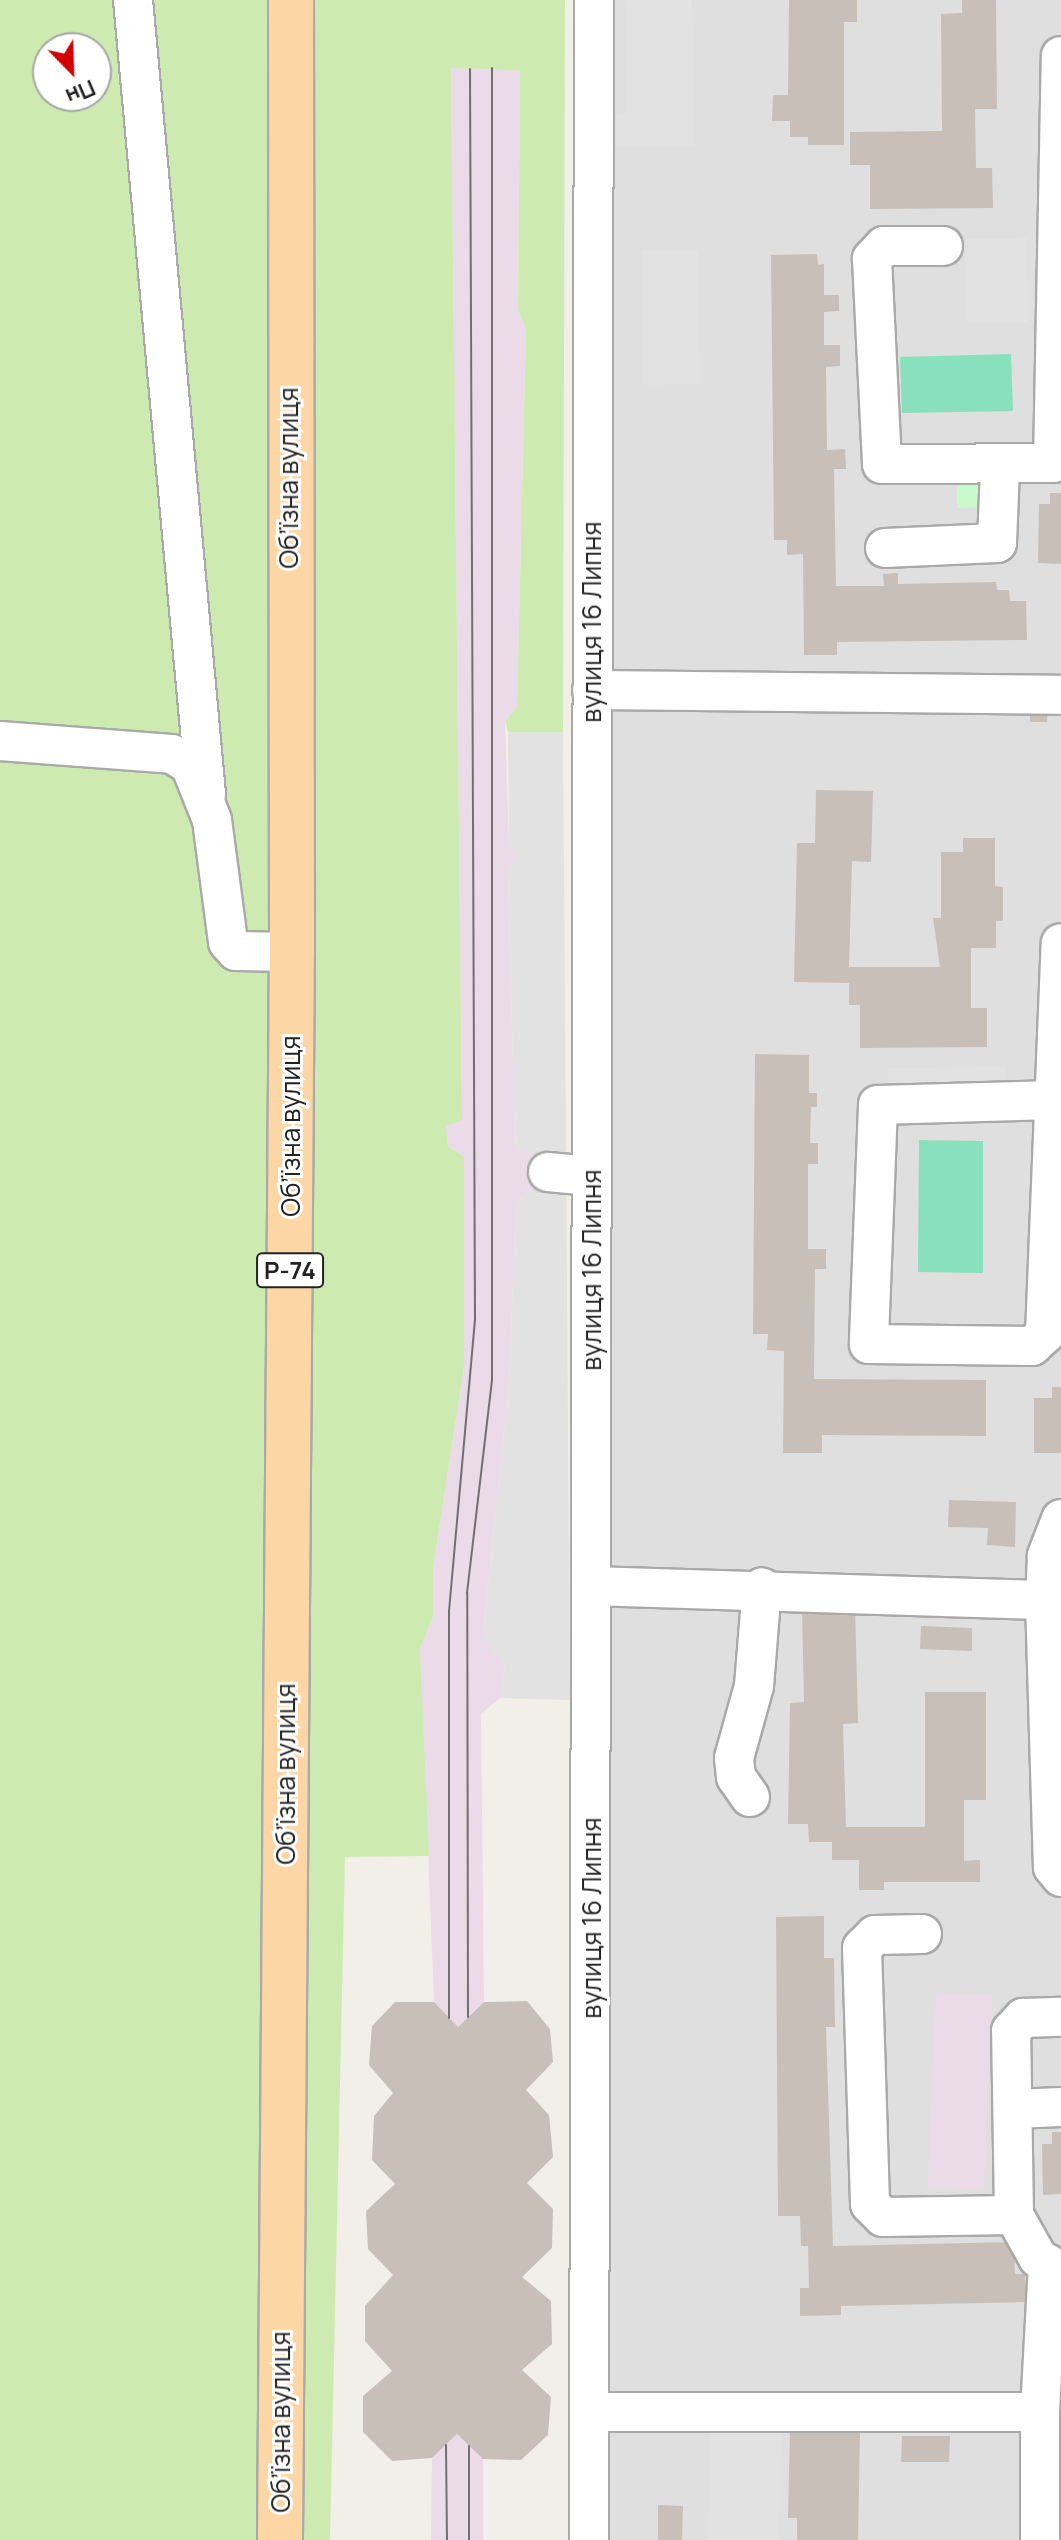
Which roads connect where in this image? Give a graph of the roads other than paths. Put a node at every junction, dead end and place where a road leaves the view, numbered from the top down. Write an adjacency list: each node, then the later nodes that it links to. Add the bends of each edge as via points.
1 (133, 0): 12 (street)
2 (291, 0): 14 (main road, Обʼїзна вулиця / Р-74)
3 (594, 0): 9 (street, вулиця 16 Липня)
4 (1061, 56): 6 (street)
5 (943, 246): 7 (street, via 884,246 872,259 878,455 891,467)
6 (1058, 276): 7 (street, via 1057,453 1044,466)
7 (1000, 467): 8 (street, via 997,543)
8 (885, 548)
9 (592, 690): 10 (street); 17 (street, вулиця 16 Липня)
10 (1061, 695)
11 (0, 741): 12 (street, via 172,754 190,765)
12 (206, 795): 14 (street, via 228,942 236,951)
13 (1061, 943): 15 (street)
14 (292, 952): 34 (main road, Обʼїзна вулиця / Р-74)
15 (1054, 1100): 15 (street, via 878,1105 869,1344 1041,1342)
16 (548, 1172): 17 (street)
17 (591, 1176): 19 (street, вулиця 16 Липня)
18 (1061, 1519): 21 (street, via 1047,1556)
19 (593, 1586): 20 (street); 31 (street, вулиця 16 Липня)
20 (762, 1587): 21 (street); 23 (street, via 754,1686 734,1758 736,1777)
21 (1045, 1600): 22 (street)
22 (1054, 1685): 24 (street, via 1053,1867)
23 (750, 1797)
24 (1061, 1877)
25 (922, 1934): 29 (street, via 875,1935 862,1948 870,2204 883,2217)
26 (1061, 2017): 28 (street, via 1014,2022)
27 (1061, 2107): 28 (street)
28 (1013, 2109): 29 (street)
29 (1014, 2215): 30 (street, via 1038,2258)
30 (1054, 2264): 32 (street)
31 (590, 2412): 32 (street); 35 (street, вулиця 16 Липня)
32 (1040, 2412): 33 (street)
33 (1051, 2497): 36 (street)
34 (280, 2540)
35 (589, 2540)
36 (1040, 2540)

